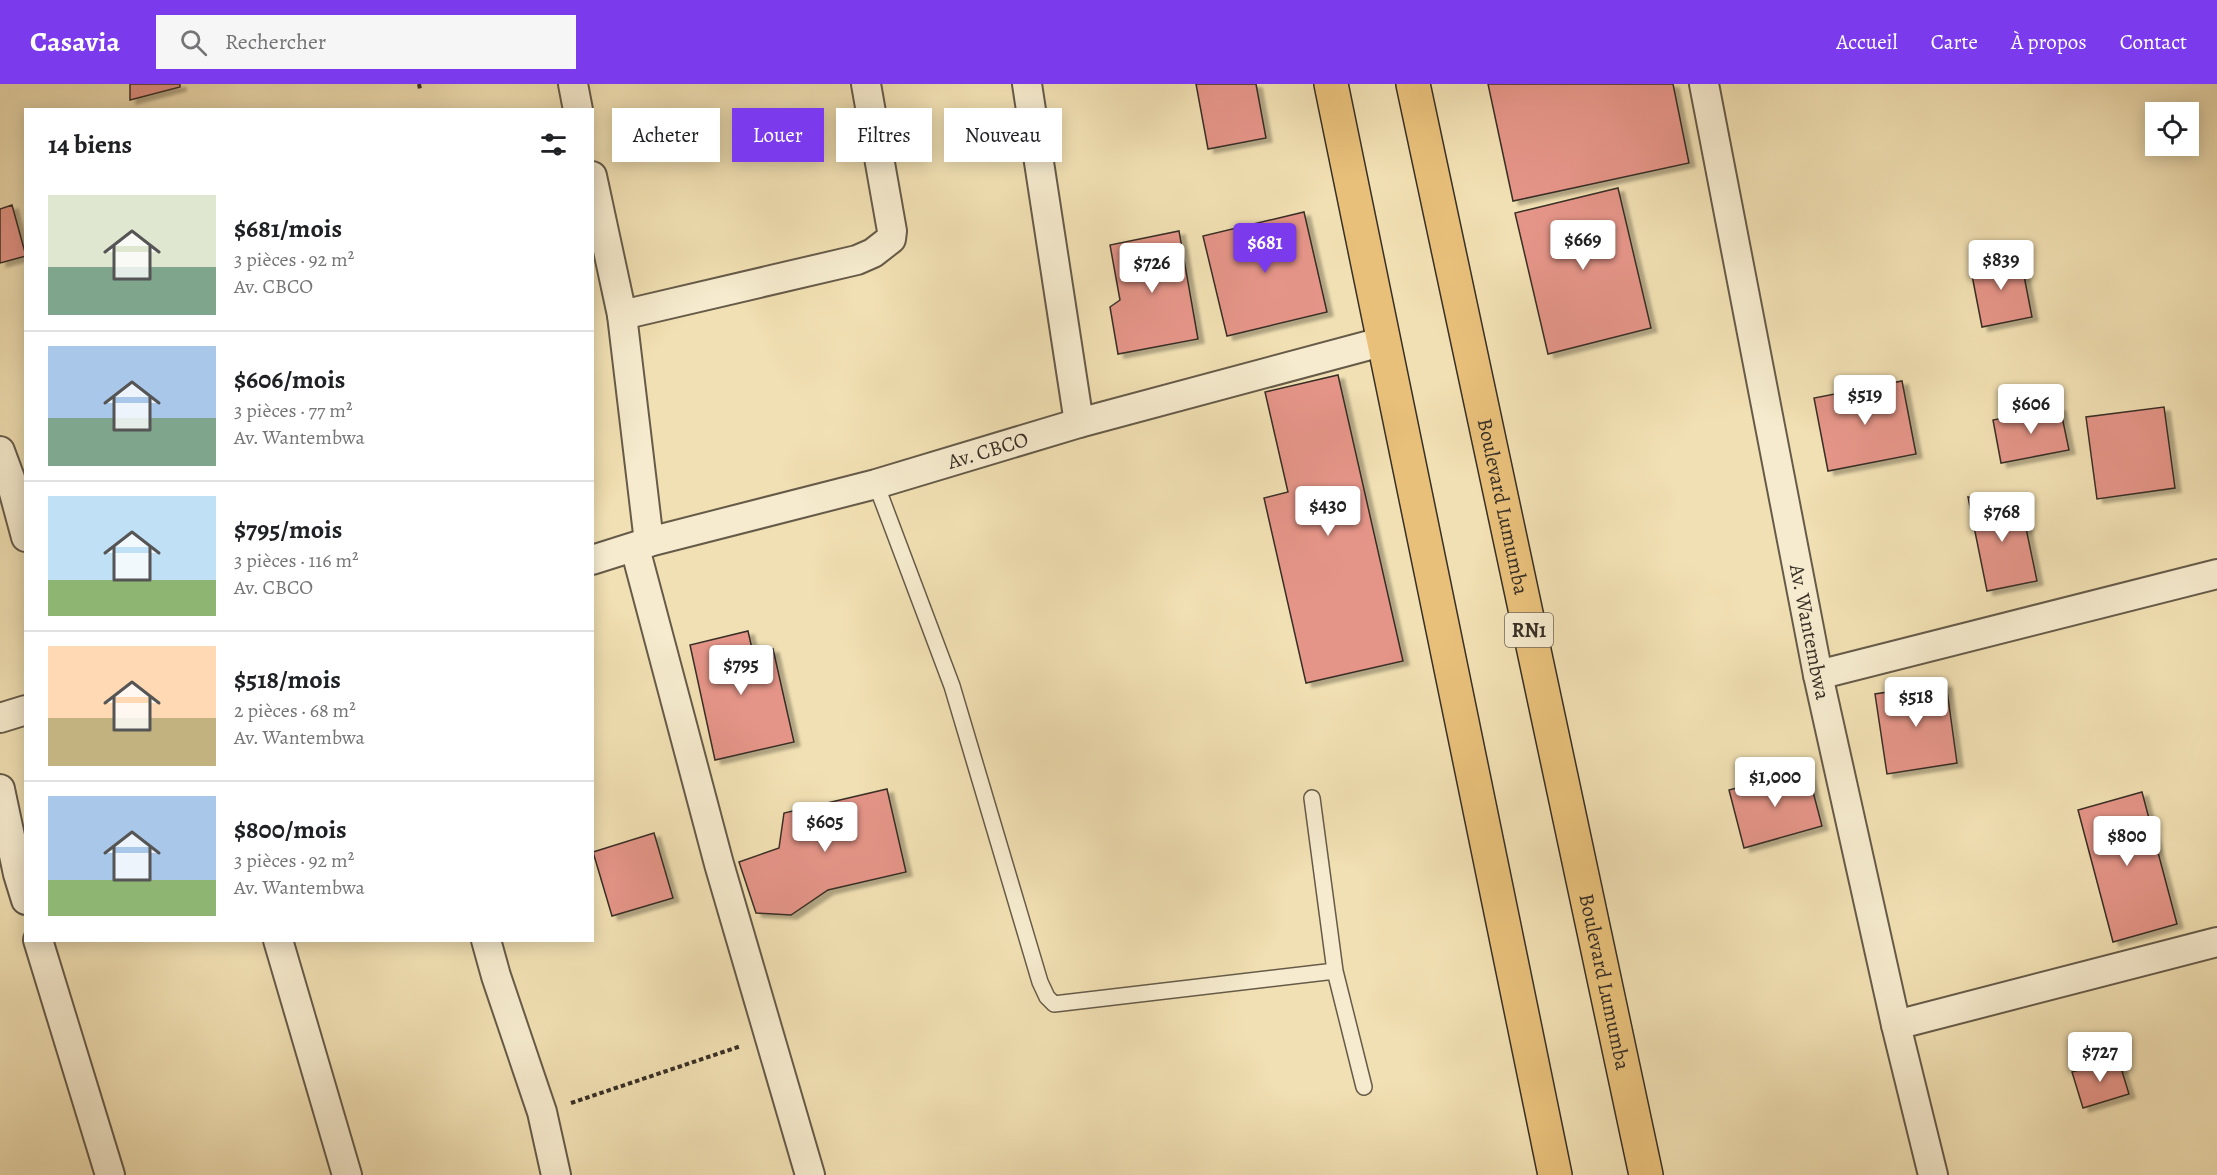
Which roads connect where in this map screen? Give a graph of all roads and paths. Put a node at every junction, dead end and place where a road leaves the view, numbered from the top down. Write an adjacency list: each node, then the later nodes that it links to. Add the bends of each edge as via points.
1 (573, 84): 7 (street)
2 (866, 84): 9 (street, via 891,239 857,260)
3 (1027, 84): 11 (street)
4 (1331, 84): 10 (highway)
5 (1413, 84): 39 (highway, Boulevard Lumumba / RN1)
6 (1704, 84): 19 (street, Av. Wantembwa)
7 (578, 108)
8 (594, 185): 9 (street)
9 (622, 315): 16 (street)
10 (1385, 341): 11 (street, Av. CBCO); 38 (highway)
11 (1078, 423): 14 (street, Av. CBCO)
12 (0, 451): 13 (street)
13 (5, 480): 15 (street)
14 (876, 484): 16 (street, Av. CBCO); 29 (lane, via 952,686 1047,997 1054,1004)
15 (24, 532)
16 (642, 545): 17 (street, Av. CBCO); 31 (street, via 719,864)
17 (594, 559)
18 (2217, 574): 19 (street)
19 (1818, 675): 30 (street, Av. Wantembwa)
20 (24, 711): 21 (street)
21 (0, 718)
22 (0, 789): 24 (street)
23 (1312, 798): 29 (lane)
24 (24, 894)
25 (39, 942): 34 (street)
26 (279, 942): 35 (street)
27 (487, 942): 33 (street)
28 (2217, 942): 30 (street)
29 (1335, 971): 32 (lane)
30 (1896, 1025): 40 (street, Av. Wantembwa)
31 (770, 1036): 33 (path); 37 (street)
32 (1364, 1087)
33 (542, 1112): 36 (street)
34 (110, 1175)
35 (347, 1175)
36 (556, 1175)
37 (810, 1175)
38 (1555, 1175)
39 (1646, 1175)
40 (1933, 1175)

